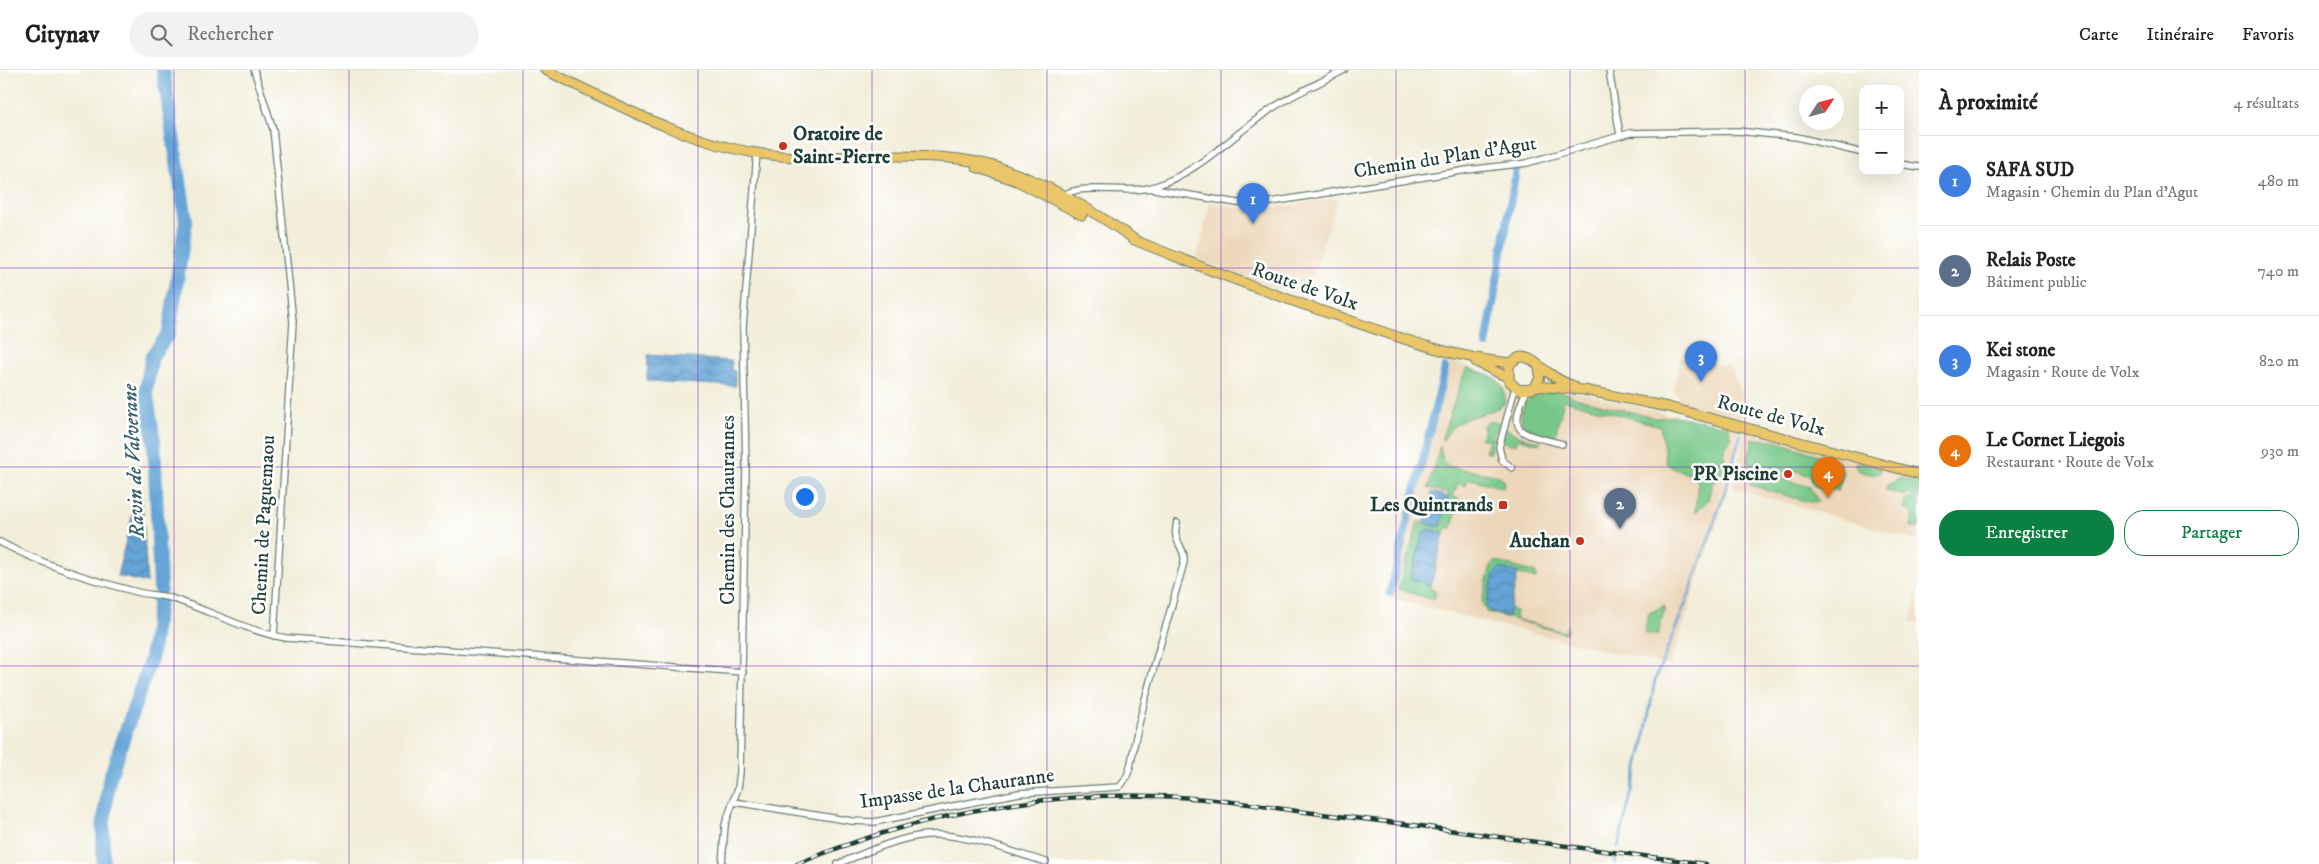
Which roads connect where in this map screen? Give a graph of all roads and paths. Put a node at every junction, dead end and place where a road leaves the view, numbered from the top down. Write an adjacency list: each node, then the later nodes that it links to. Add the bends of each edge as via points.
1 (254, 70): 27 (street, Chemin de Paguemaou, via 275,137 293,322)
2 (545, 70): 7 (main road, Route de Volx, via 671,128 702,140)
3 (1344, 70): 12 (street, via 1268,111 1189,171)
4 (1609, 70): 5 (street)
5 (1620, 135): 6 (street, Chemin du Plan d'Agut, via 1737,131 1797,137); 12 (street, Chemin du Plan d'Agut, via 1527,163 1265,203 1237,203)
6 (1859, 152)
7 (757, 153): 8 (main road, Route de Volx, via 815,158 894,156); 28 (street, Chemin des Chaurannes, via 743,327 746,467)
8 (947, 159): 11 (main road, Route de Volx); 13 (main road, Route de Volx, via 996,167)
9 (1904, 165): 10 (street)
10 (1919, 167)
11 (1017, 181): 13 (street, via 1027,181 1057,197); 14 (main road, Route de Volx, via 1111,231)
12 (1148, 188): 13 (street, via 1078,190)
13 (1062, 196): 14 (main road, Route de Volx)
14 (1137, 241): 15 (main road, Route de Volx, via 1260,290 1397,337)
15 (1464, 356): 16 (main road, Route de Volx); 18 (main road, Route de Volx)
16 (1511, 363): 17 (main road, via 1525,357); 18 (main road)
17 (1538, 365): 20 (main road, via 1540,376); 21 (main road, Route de Volx)
18 (1507, 377): 19 (main road)
19 (1515, 388): 20 (main road); 23 (street, via 1499,450 1504,464)
20 (1531, 388): 21 (main road, Route de Volx); 22 (street, via 1516,416 1518,426 1525,434)
21 (1584, 390): 24 (main road, Route de Volx, via 1729,422)
22 (1562, 444)
23 (1512, 468)
24 (1919, 474)
25 (1178, 523): 29 (street, Impasse de la Chauranne, via 1175,537 1184,562 1129,770 1119,787 1018,793 874,822)
26 (0, 542): 27 (street, via 71,572 136,592 174,599)
27 (274, 636): 28 (street, Chemin de Paguemaou, via 344,644)
28 (743, 672): 29 (street, Chemin des Chaurannes, via 740,779)
29 (734, 802): 31 (street, Chemin des Chaurannes, via 724,829)
30 (1046, 862): 32 (street, via 981,843 930,835 893,844)
31 (722, 864)
32 (838, 864)

